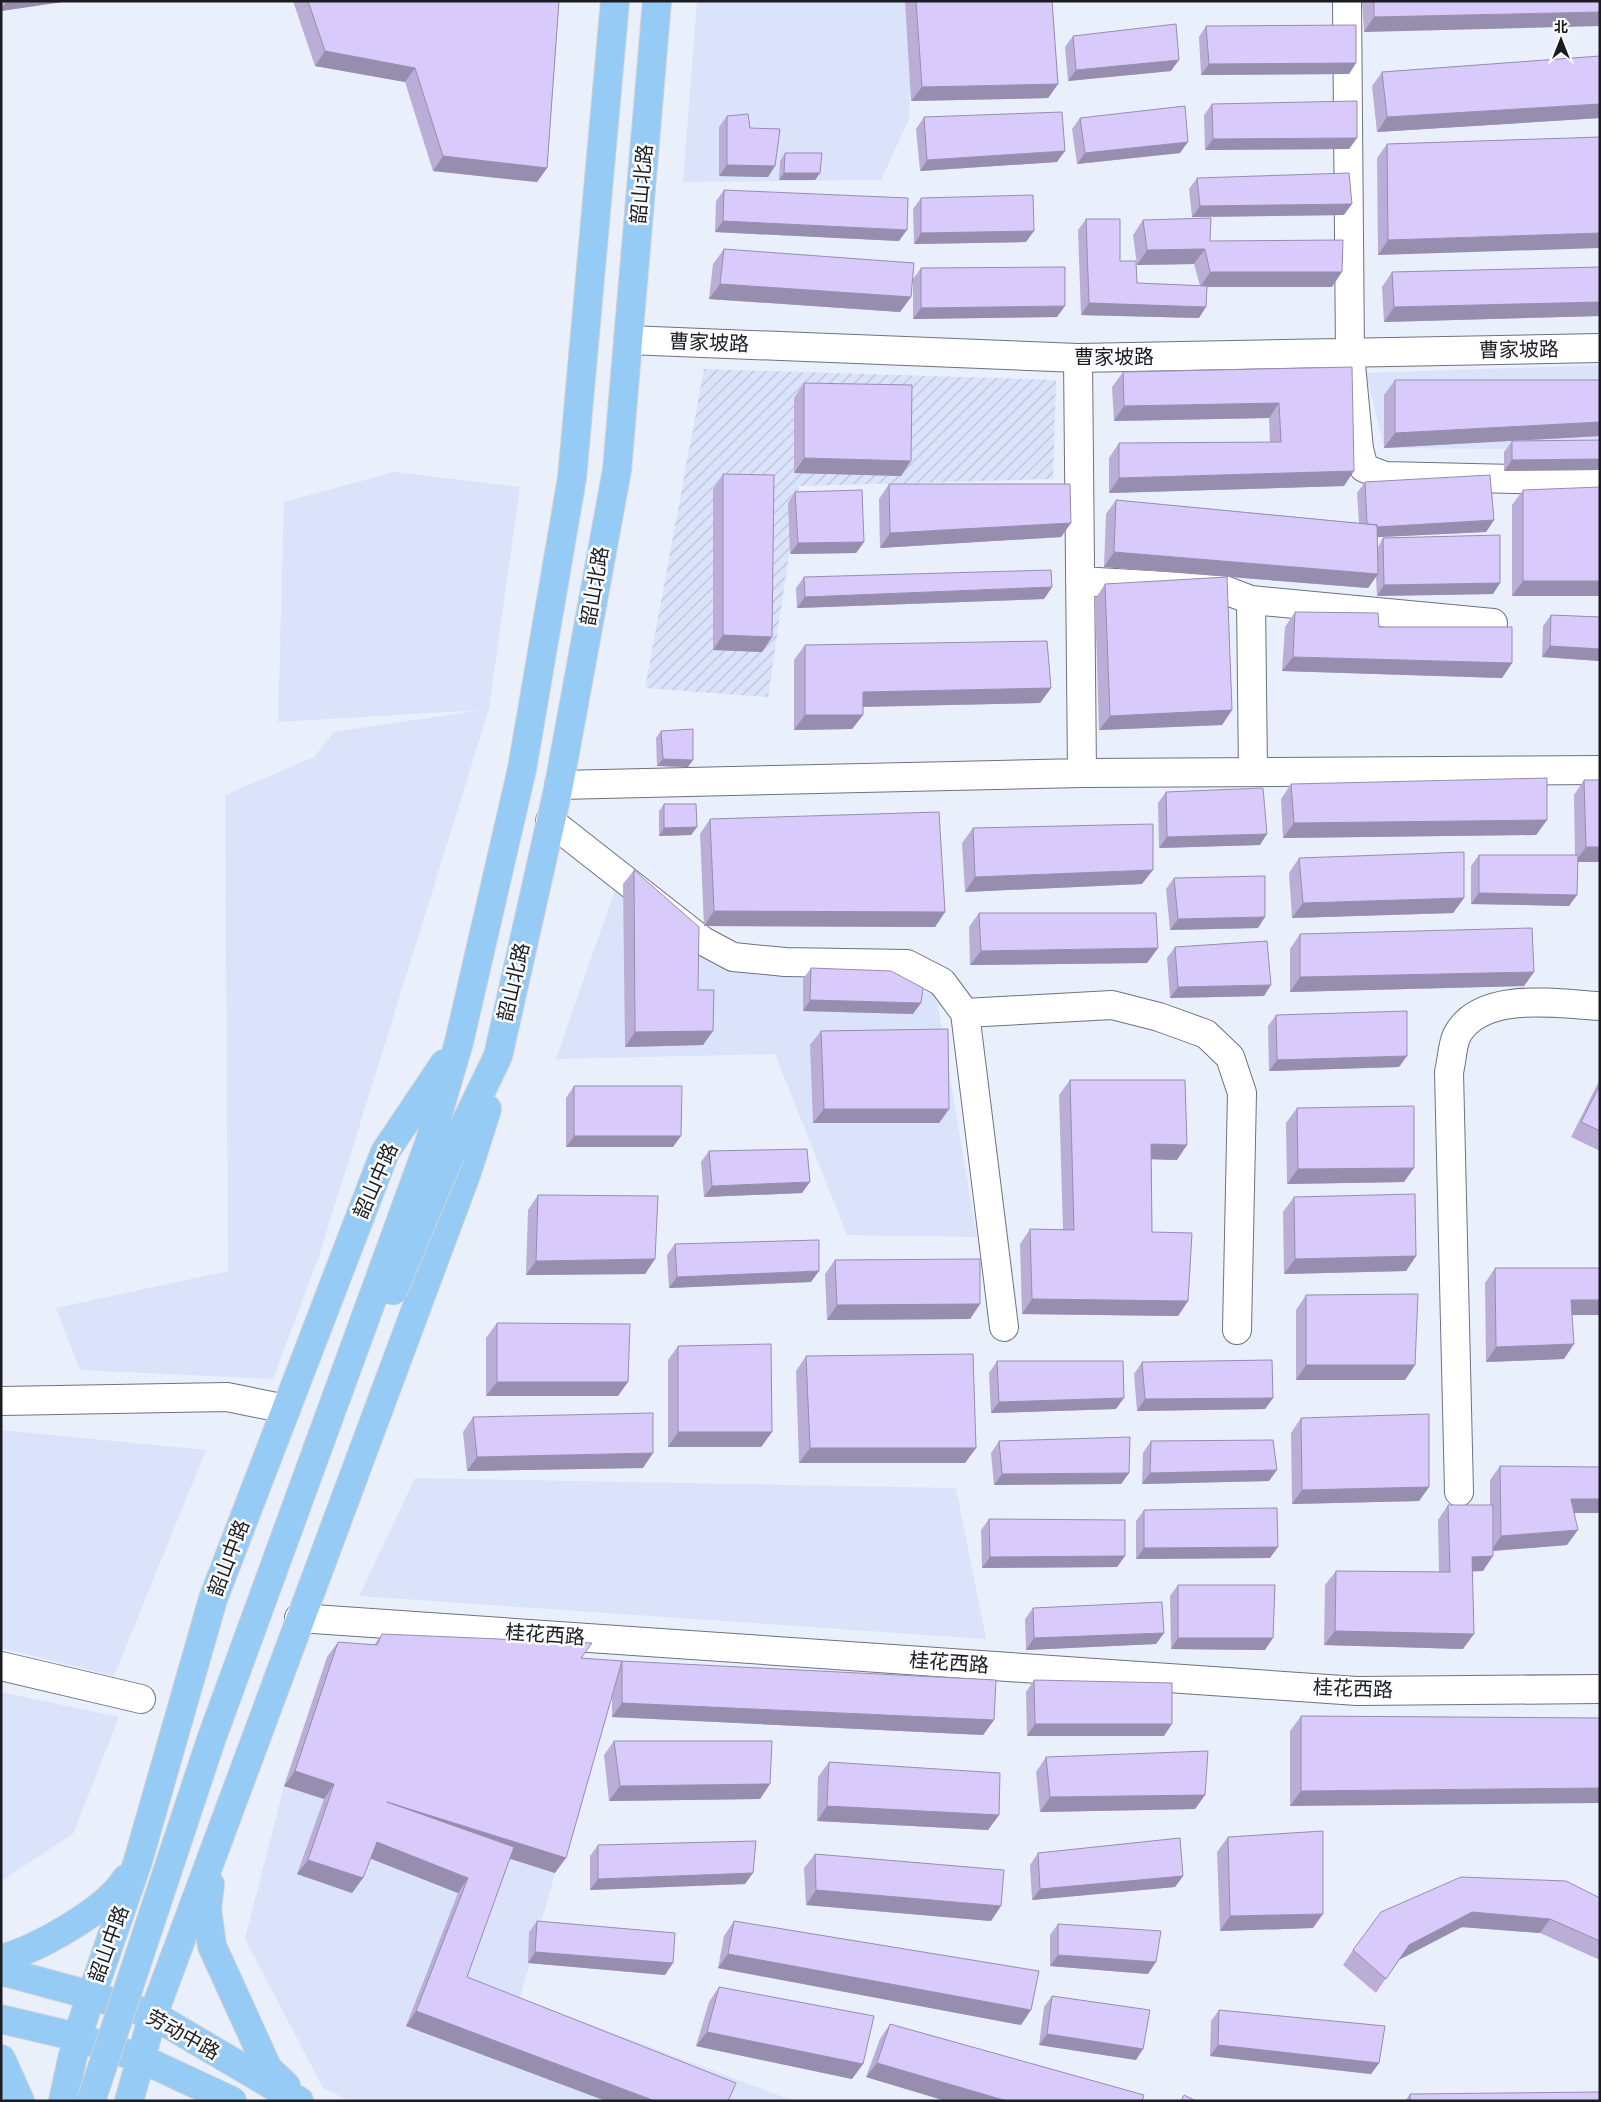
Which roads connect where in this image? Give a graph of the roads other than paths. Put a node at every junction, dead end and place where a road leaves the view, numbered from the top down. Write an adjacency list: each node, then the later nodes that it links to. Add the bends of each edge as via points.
1 (615, 1): 19 (main road, 韶山北路, via 572,478 522,770)
2 (658, 1): 4 (main road, 韶山北路)
3 (1346, 1): 6 (street)
4 (628, 340): 7 (street, 曹家坡路); 15 (main road, 韶山北路, via 617,470)
5 (1600, 348): 6 (street, 曹家坡路)
6 (1350, 354): 7 (street, 曹家坡路); 8 (street, via 1359,449 1364,468 1385,476)
7 (1078, 358): 9 (street)
8 (1600, 481)
9 (1080, 581): 10 (street, via 1222,589); 14 (street)
10 (1251, 600): 11 (street); 13 (street)
11 (1493, 623)
12 (1600, 770): 13 (street)
13 (1253, 772): 14 (street)
14 (1082, 773): 15 (street)
15 (558, 785): 16 (main road, 韶山北路)
16 (550, 821): 18 (street, via 703,941 734,957 785,962 907,964 942,982); 20 (main road, 韶山北路)
17 (1600, 1006): 26 (street, via 1510,1003 1477,1013 1457,1035 1449,1072)
18 (965, 1013): 22 (street); 23 (street, via 1112,1005 1206,1034 1230,1057 1242,1093)
19 (459, 1042): 21 (main road, 韶山北路); 25 (main road, 韶山中路, via 384,1152)
20 (498, 1056): 21 (main road, 韶山北路); 27 (main road, via 486,1116 467,1172)
21 (440, 1147): 43 (main road, 韶山中路, bridge, via 210,1740); 44 (main road, bridge, via 225,1745)
22 (1004, 1328)
23 (1237, 1330)
24 (1, 1401): 25 (street, via 227,1397)
25 (286, 1409): 32 (main road, 韶山中路, via 213,1599)
26 (1459, 1492)
27 (299, 1618): 29 (street, 桂花西路, via 1357,1691); 31 (main road)
28 (1, 1666): 30 (street)
29 (1600, 1689)
30 (141, 1698)
31 (212, 1858): 36 (main road); 47 (main road, via 208,1909 212,1946 268,2069)
32 (138, 1861): 33 (main road, via 117,1894 95,1912 19,1954); 35 (main road, 韶山中路)
33 (1, 1959)
34 (1, 1971): 35 (main road, 劳动中路)
35 (90, 1995): 36 (main road, 劳动中路); 38 (main road, 韶山中路)
36 (153, 2016): 39 (main road); 47 (main road, 劳动中路)
37 (1, 2018): 38 (main road, 劳动中路)
38 (77, 2038): 39 (main road, 劳动中路); 42 (main road, 韶山中路)
39 (142, 2059): 45 (main road); 46 (main road, 劳动中路)
40 (1, 2060): 41 (main road)
41 (20, 2101)
42 (63, 2101)
43 (91, 2101)
44 (107, 2101)
45 (129, 2101)
46 (232, 2101)
47 (300, 2101)

